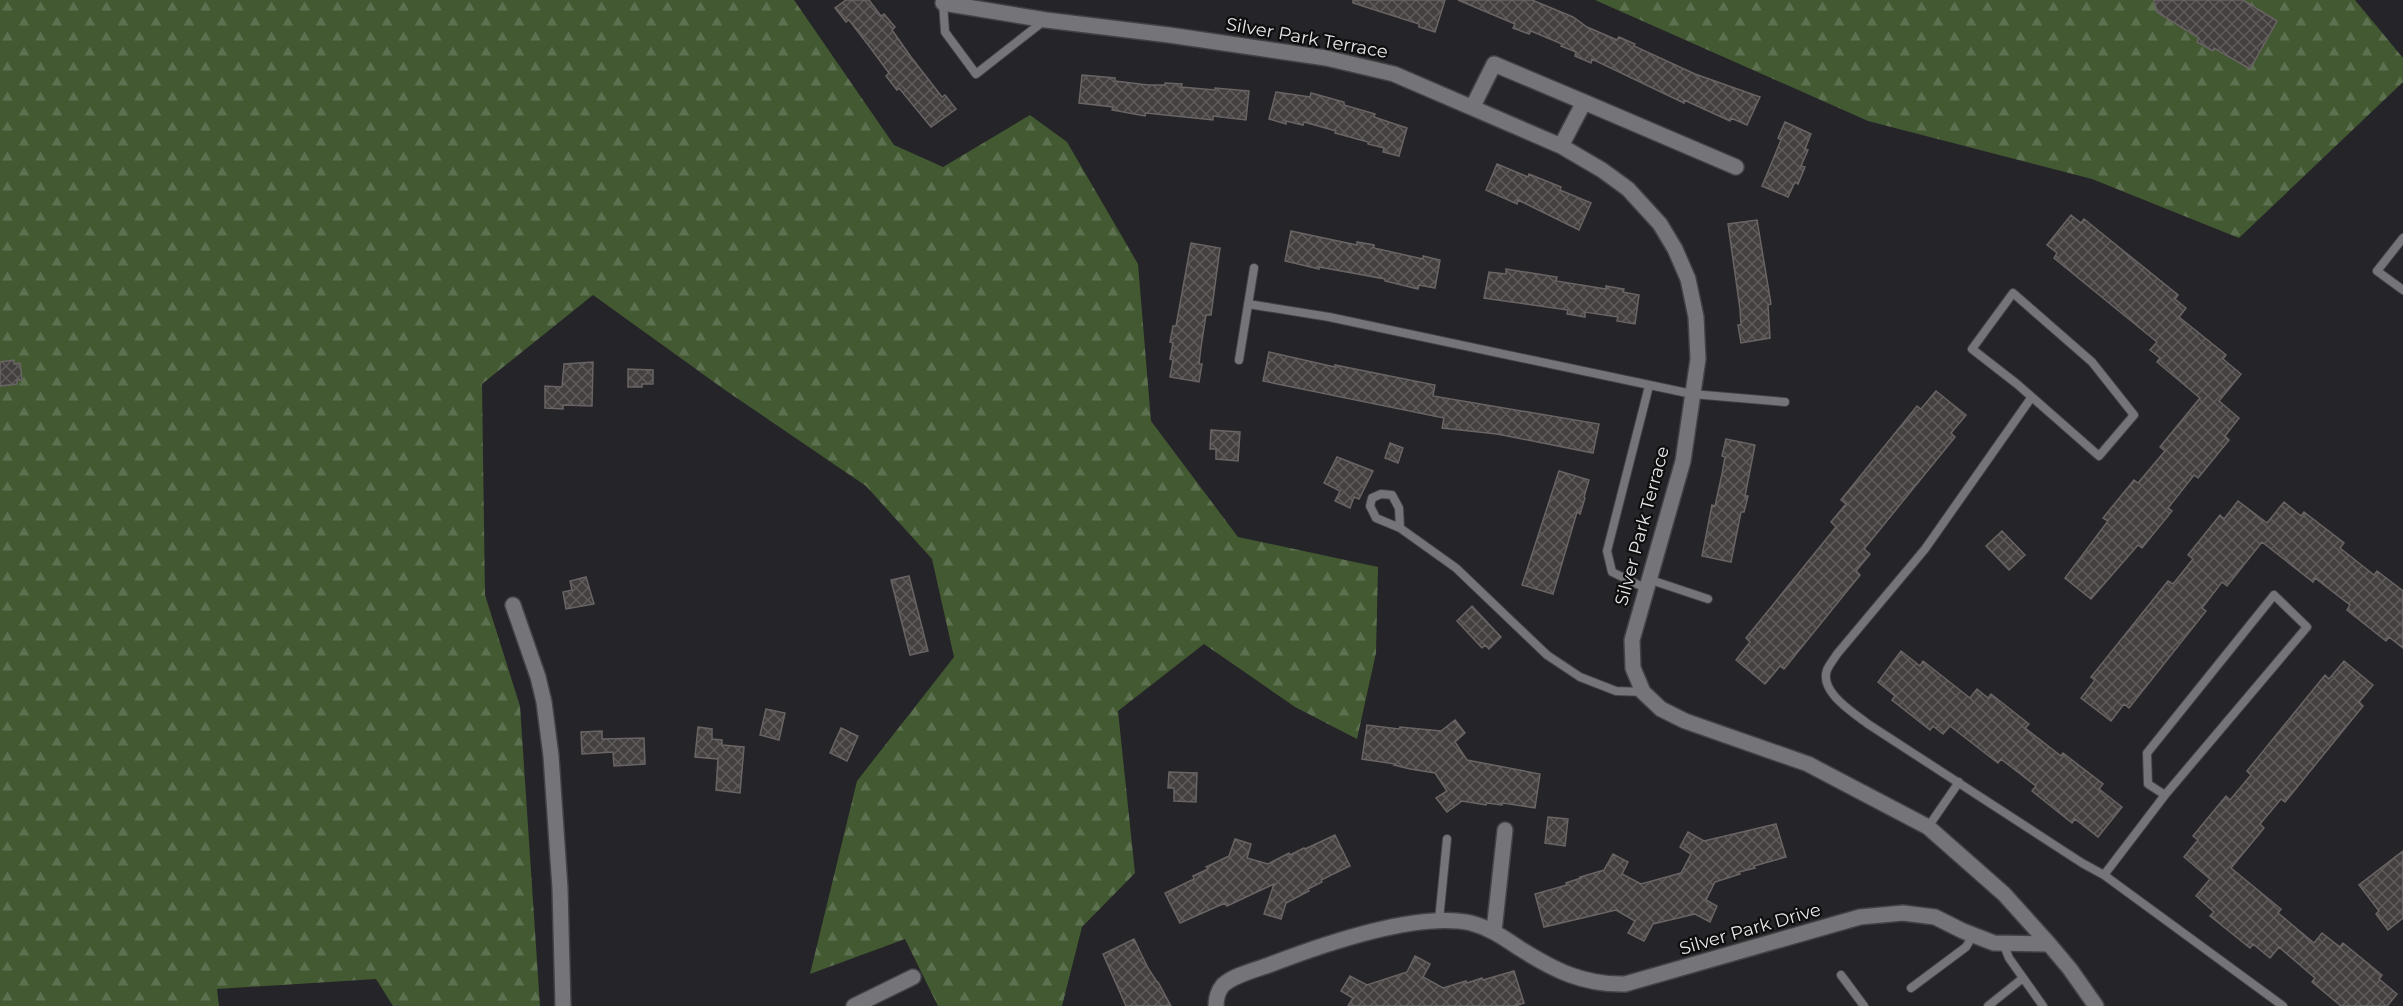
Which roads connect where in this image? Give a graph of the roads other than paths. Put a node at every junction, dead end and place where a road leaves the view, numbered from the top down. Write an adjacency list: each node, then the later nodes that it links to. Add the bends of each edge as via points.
1 (943, 3): 2 (street, Silver Park Terrace); 2 (lane, via 945,32 976,74)
2 (1046, 20): 4 (street, Silver Park Terrace, via 1326,58 1394,74)
3 (1584, 102): 4 (street, via 1494,64); 5 (street); 6 (street)
4 (1473, 106): 5 (street, Silver Park Terrace)
5 (1561, 146): 13 (street, Silver Park Terrace, via 1628,189 1675,249 1688,279 1696,317 1698,359)
6 (1736, 167)
7 (2403, 238): 9 (lane, via 2377,271)
8 (1254, 268): 10 (lane)
9 (2403, 290)
10 (1248, 304): 11 (lane); 12 (lane, via 1329,317)
11 (1239, 360)
12 (1649, 386): 13 (lane); 17 (lane, via 1606,551 1612,572)
13 (1692, 394): 15 (lane); 17 (street, Silver Park Terrace, via 1683,461)
14 (2031, 398): 14 (lane, via 2099,456 2134,416 2092,362 2013,293 1972,349); 21 (lane, via 1925,549 1827,671 1827,680 1839,702)
15 (1785, 402)
16 (1400, 528): 16 (lane, via 1376,518 1370,506 1372,498 1392,495 1399,508); 20 (lane, via 1456,568 1547,655 1580,677 1616,691)
17 (1647, 584): 18 (lane); 20 (street, Silver Park Terrace, via 1632,640 1633,668)
18 (1708, 599)
19 (513, 605): 36 (street, via 538,677 551,756)
20 (1643, 692): 23 (street, Silver Park Terrace, via 1661,709 1685,721 1808,764)
21 (1959, 782): 23 (lane); 26 (lane)
22 (2165, 795): 22 (lane, via 2307,627 2274,595 2148,753 2148,784); 26 (lane)
23 (1928, 827): 31 (street, Silver Park Terrace, via 2004,894)
24 (1505, 830): 28 (street)
25 (1447, 839): 27 (lane)
26 (2104, 874): 43 (lane)
27 (1439, 920): 28 (street, Silver Park Drive); 38 (street, Silver Park Drive, via 1343,939 1255,969 1224,985)
28 (1494, 931): 29 (street, Silver Park Drive, via 1551,967 1603,985 1625,984 1860,917 1903,913 1935,917)
29 (1973, 935): 30 (street, Silver Park Drive); 35 (lane, via 1966,947)
30 (2003, 943): 31 (street, Silver Park Drive); 34 (lane)
31 (2049, 944): 42 (street)
32 (1840, 975): 39 (lane)
33 (913, 977): 37 (street)
34 (2023, 978): 40 (lane); 41 (lane)
35 (1911, 988)
36 (563, 1006)
37 (854, 1006)
38 (1216, 1006)
39 (1864, 1006)
40 (1988, 1006)
41 (2043, 1006)
42 (2096, 1006)
43 (2283, 1006)

